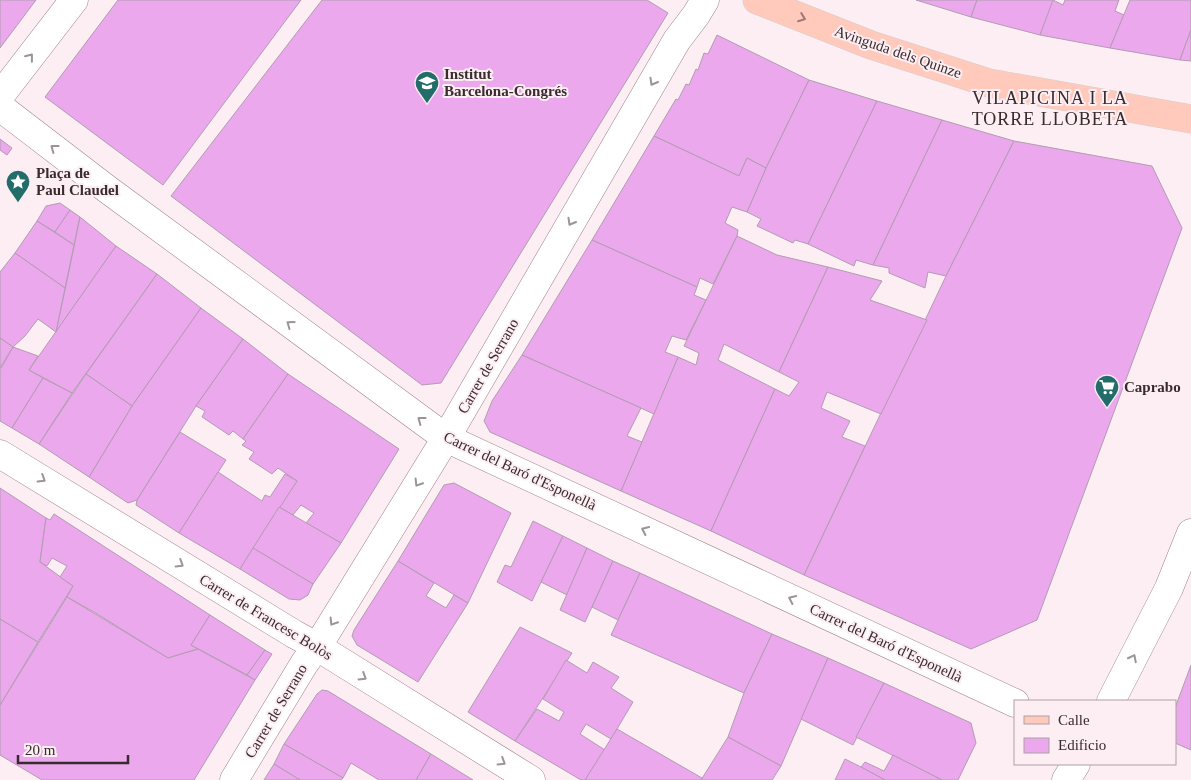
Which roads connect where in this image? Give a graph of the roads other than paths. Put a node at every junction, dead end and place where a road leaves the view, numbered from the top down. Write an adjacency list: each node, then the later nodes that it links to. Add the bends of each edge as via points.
1 (74, 0): 4 (street, one-way to 1)
2 (704, 0): 7 (street, Carrer de Serrano, one-way to 7, via 677,40)
3 (757, 0): 6 (main road, Avinguda dels Quinze, one-way to 6, via 871,45 989,83)
4 (0, 96)
5 (0, 107): 7 (street, Carrer del Baró d'Esponellà, one-way to 5)
6 (1191, 119)
7 (446, 438): 10 (street, Carrer de Serrano, one-way to 10); 12 (street, Carrer del Baró d'Esponellà, one-way to 7)
8 (0, 454): 10 (street, Carrer de Francesc Bolòs, one-way to 10)
9 (1191, 532): 11 (street, one-way to 9, via 1169,588)
10 (316, 646): 14 (street, Carrer de Serrano); 15 (street, Carrer de Francesc Bolòs, one-way to 15)
11 (1112, 700)
12 (1014, 703)
13 (1075, 765): 16 (street)
14 (234, 780)
15 (531, 780)
16 (1066, 780)

